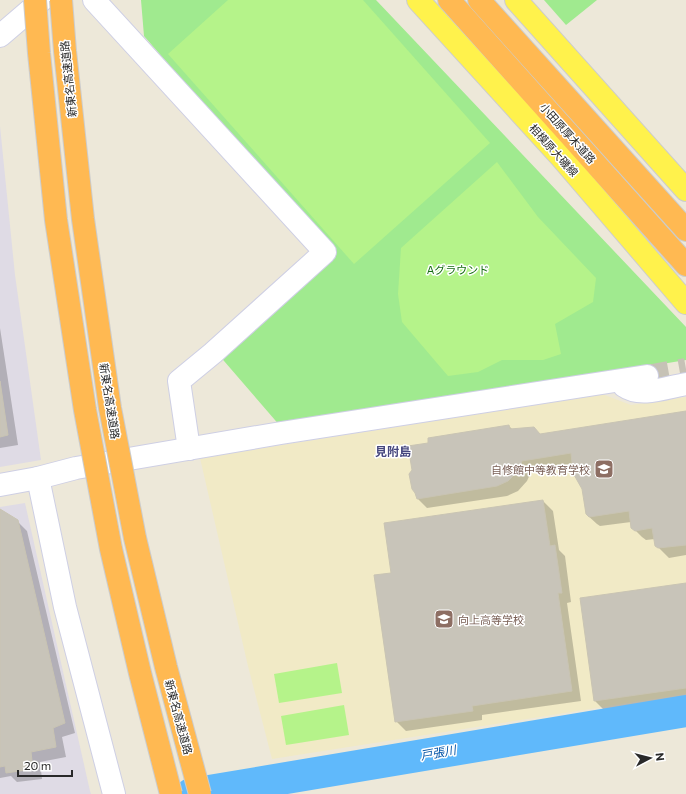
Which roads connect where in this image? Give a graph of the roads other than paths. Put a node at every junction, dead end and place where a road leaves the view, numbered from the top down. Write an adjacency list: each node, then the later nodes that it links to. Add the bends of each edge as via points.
1 (35, 0): 21 (highway, bridge, via 38,53 56,220 85,410 113,557)
2 (42, 0): 9 (street)
3 (61, 0): 22 (highway, 新東名高速道路, bridge, via 82,220 110,408 137,545)
4 (94, 0): 17 (street, via 325,252 179,381)
5 (418, 0): 13 (main road, 相模原大磯線, via 561,157)
6 (449, 0): 12 (highway, 小田原厚木道路)
7 (479, 0): 11 (highway, 小田原厚木道路)
8 (516, 0): 10 (main road)
9 (0, 36)
10 (686, 190)
11 (686, 230)
12 (686, 265)
13 (686, 303)
14 (647, 376): 15 (street)
15 (617, 381): 16 (street, via 631,391 642,392); 17 (street, via 281,433)
16 (686, 384)
17 (189, 450): 18 (street, via 76,468)
18 (38, 478): 19 (street); 20 (street, via 65,607)
19 (0, 485)
20 (114, 794)
21 (171, 794)
22 (200, 794)

